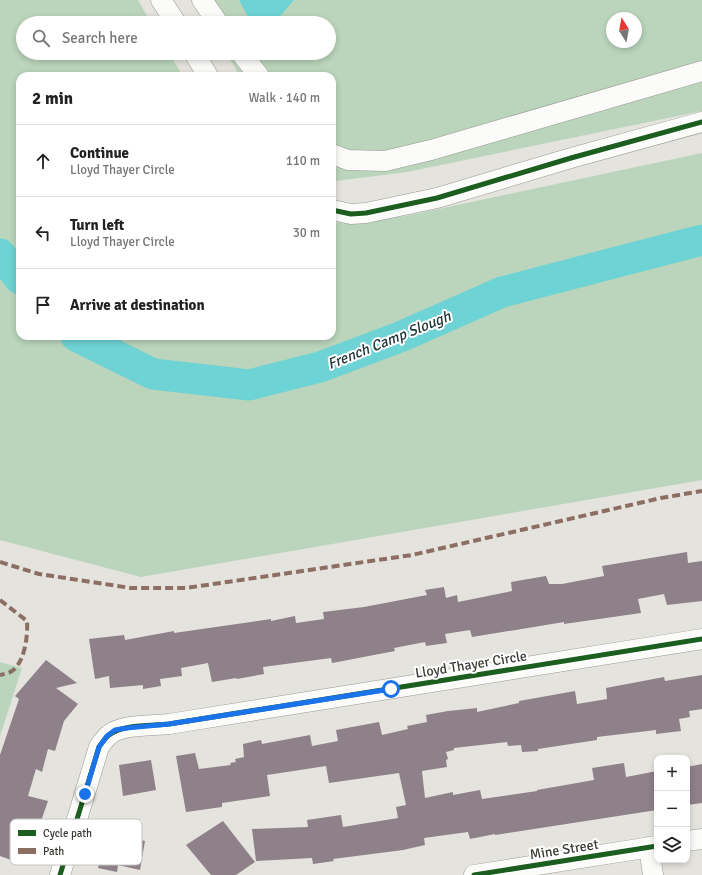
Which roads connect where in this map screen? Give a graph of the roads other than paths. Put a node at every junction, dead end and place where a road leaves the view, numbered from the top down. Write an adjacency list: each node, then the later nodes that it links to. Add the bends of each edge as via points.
1 (161, 0): 3 (street)
2 (202, 0): 4 (street)
3 (171, 16)
4 (213, 16)
5 (198, 60): 8 (street)
6 (246, 60): 9 (street)
7 (702, 71): 11 (street, via 385,161 348,160)
8 (206, 72)
9 (255, 72)
10 (702, 122): 12 (street, via 437,198 366,213 351,214)
11 (336, 156)
12 (336, 211)
13 (702, 639): 14 (street, Lloyd Thayer Circle, via 169,724 115,730 99,747)
14 (77, 819)
15 (702, 839): 16 (street)
16 (690, 841)
17 (653, 846): 20 (street, Mine Street); 21 (street)
18 (63, 865): 19 (street, Lloyd Thayer Circle)
19 (60, 875)
20 (474, 875)
21 (652, 875)

